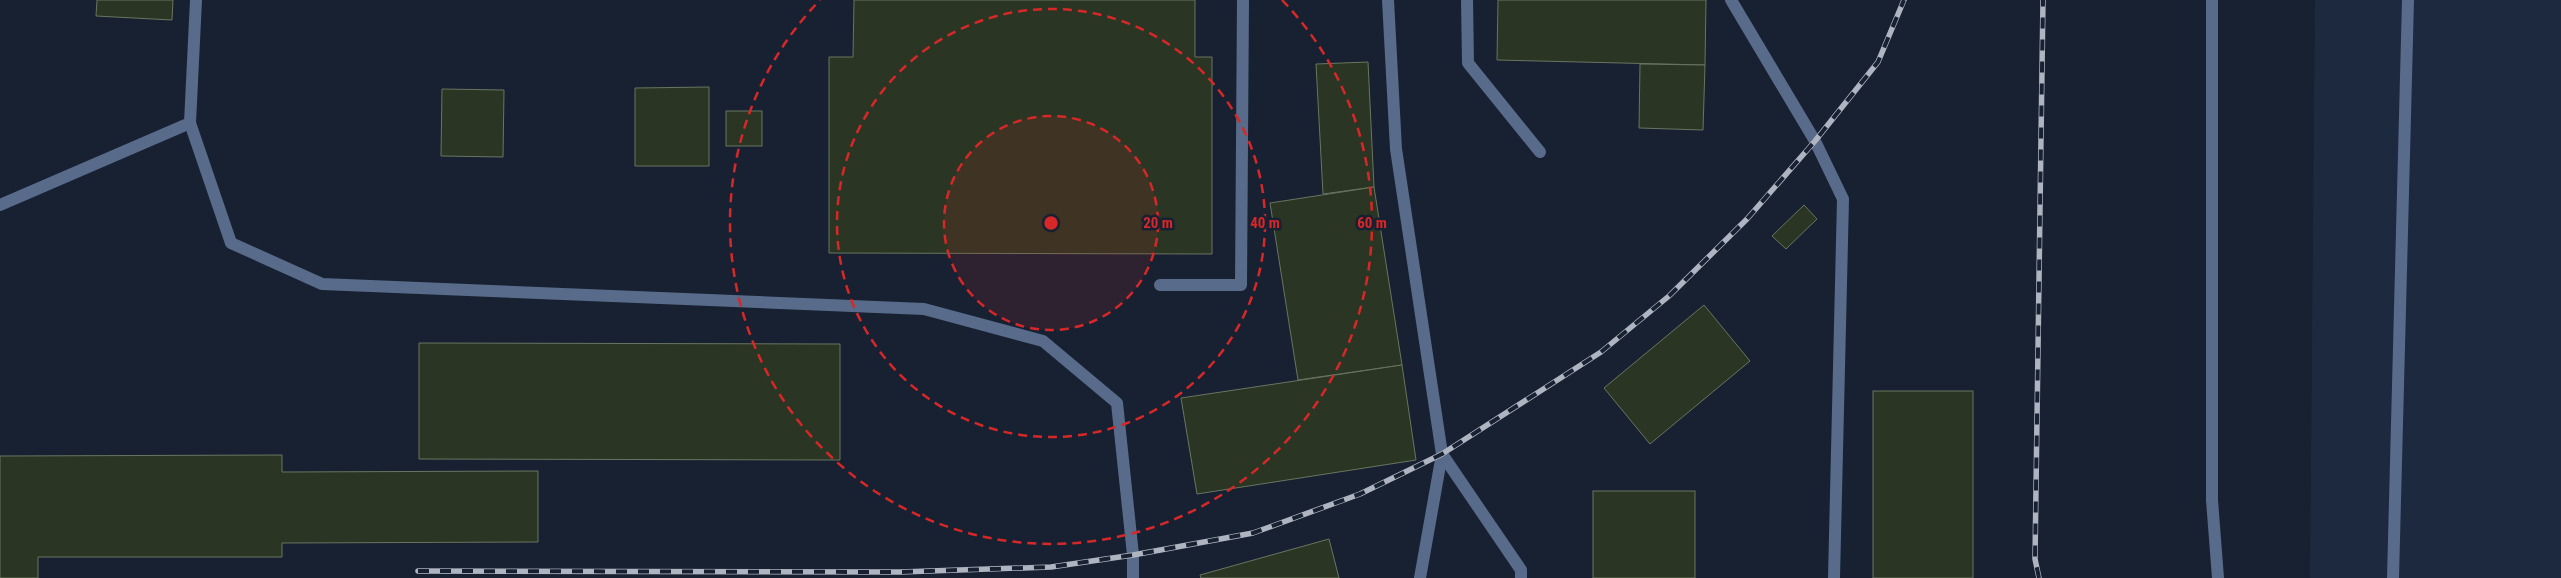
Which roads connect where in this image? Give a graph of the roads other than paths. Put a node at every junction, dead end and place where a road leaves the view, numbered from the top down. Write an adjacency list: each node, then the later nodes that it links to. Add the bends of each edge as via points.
1 (196, 0): 8 (street)
2 (1243, 0): 11 (street, via 1241,285)
3 (1388, 0): 12 (street, via 1396,149)
4 (1467, 0): 9 (street, via 1468,63)
5 (1731, 0): 16 (street, via 1815,141 1843,199)
6 (2212, 0): 17 (street, via 2212,500)
7 (2408, 0): 18 (street)
8 (190, 123): 10 (street); 13 (street, via 231,243 322,284 924,310 1042,341 1117,403)
9 (1540, 152)
10 (0, 205)
11 (1160, 285)
12 (1442, 454): 14 (street); 15 (street, via 1520,570)
13 (1133, 578)
14 (1420, 578)
15 (1521, 578)
16 (1834, 578)
17 (2218, 578)
18 (2393, 578)

